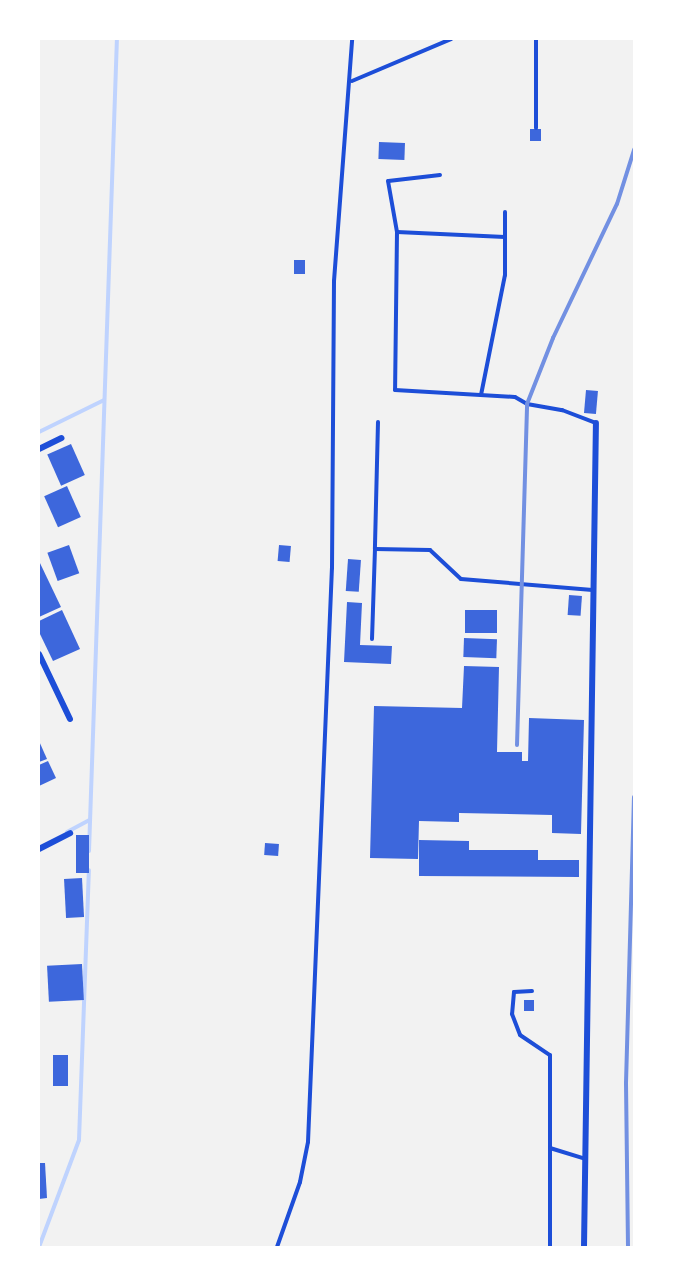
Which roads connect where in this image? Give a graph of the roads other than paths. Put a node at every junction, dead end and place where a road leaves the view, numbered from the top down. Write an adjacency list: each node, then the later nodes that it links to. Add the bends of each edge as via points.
1 (352, 39): 4 (lane)
2 (451, 39): 4 (lane)
3 (536, 39): 5 (lane)
4 (352, 81): 25 (lane, via 334,280 332,568 309,1131 300,1182)
5 (536, 128)
6 (440, 175): 8 (lane, via 388,181)
7 (505, 212): 9 (lane)
8 (397, 232): 9 (lane); 10 (lane, via 395,390)
9 (505, 237): 10 (lane, via 505,275)
10 (481, 395): 12 (lane, via 515,397)
11 (378, 422): 15 (lane)
12 (596, 423): 16 (street)
13 (62, 438): 14 (street)
14 (39, 449)
15 (375, 549): 16 (lane, via 430,550 460,579); 17 (lane)
16 (593, 590): 24 (street)
17 (372, 639)
18 (39, 654): 19 (street)
19 (70, 719)
20 (70, 833): 21 (street)
21 (39, 849)
22 (532, 991): 23 (lane, via 514,992 512,1014 520,1035 550,1055)
23 (550, 1148): 24 (lane); 26 (lane)
24 (585, 1160): 27 (street)
25 (277, 1247)
26 (550, 1247)
27 (584, 1247)

